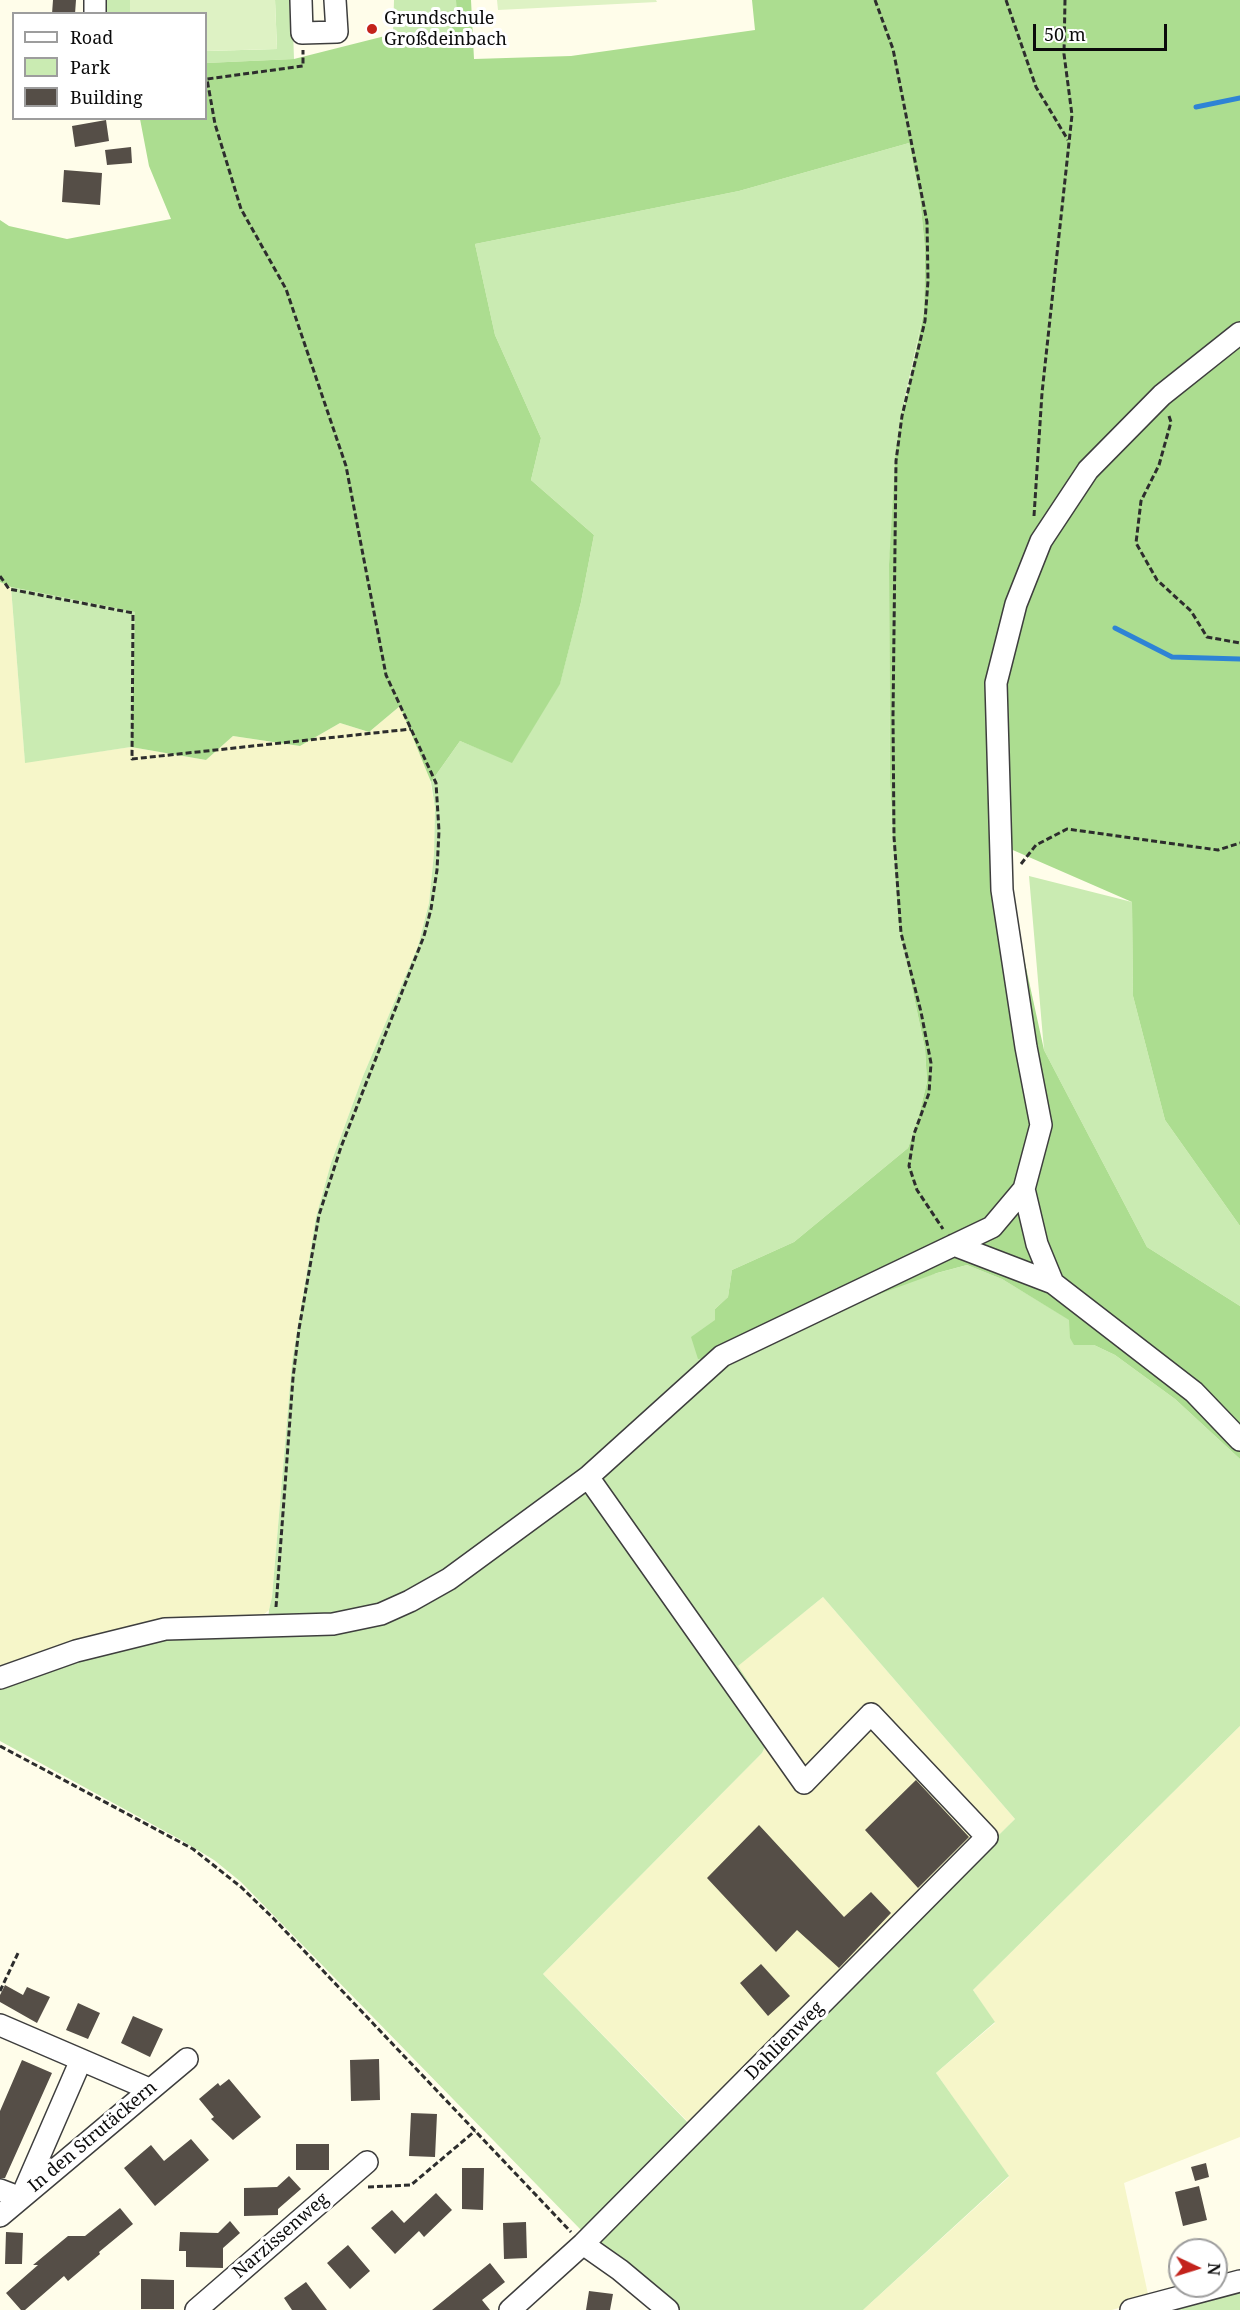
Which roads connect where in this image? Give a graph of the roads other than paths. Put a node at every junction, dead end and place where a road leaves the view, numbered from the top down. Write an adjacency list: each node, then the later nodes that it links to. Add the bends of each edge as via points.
1 (301, 0): 2 (street, via 302,33 337,32)
2 (335, 0)
3 (1240, 333): 4 (street, via 1162,395 1088,470 1041,541 1016,604 996,683 1002,890 1041,1125)
4 (1024, 1189): 5 (street, via 992,1227); 6 (street, via 1037,1244)
5 (954, 1245): 6 (street); 8 (street, via 722,1356)
6 (1053, 1283): 7 (street, via 1194,1392)
7 (1240, 1440)
8 (588, 1477): 9 (street, via 449,1579 381,1614 333,1624 165,1629 76,1651); 18 (street, Dahlienweg, via 804,1783 871,1714 987,1837)
9 (0, 1678)
10 (0, 2025): 12 (street)
11 (187, 2058): 13 (street, In den Strutäckern)
12 (81, 2060): 13 (street); 16 (street)
13 (149, 2089): 16 (street, In den Strutäckern)
14 (367, 2162): 20 (street, Narzissenweg)
15 (0, 2190): 16 (street)
16 (21, 2198): 17 (street, In den Strutäckern)
17 (0, 2216)
18 (583, 2244): 21 (street, Dahlienweg); 22 (street)
19 (1240, 2281): 23 (street)
20 (196, 2310)
21 (510, 2310)
22 (668, 2310)
23 (1131, 2310)

